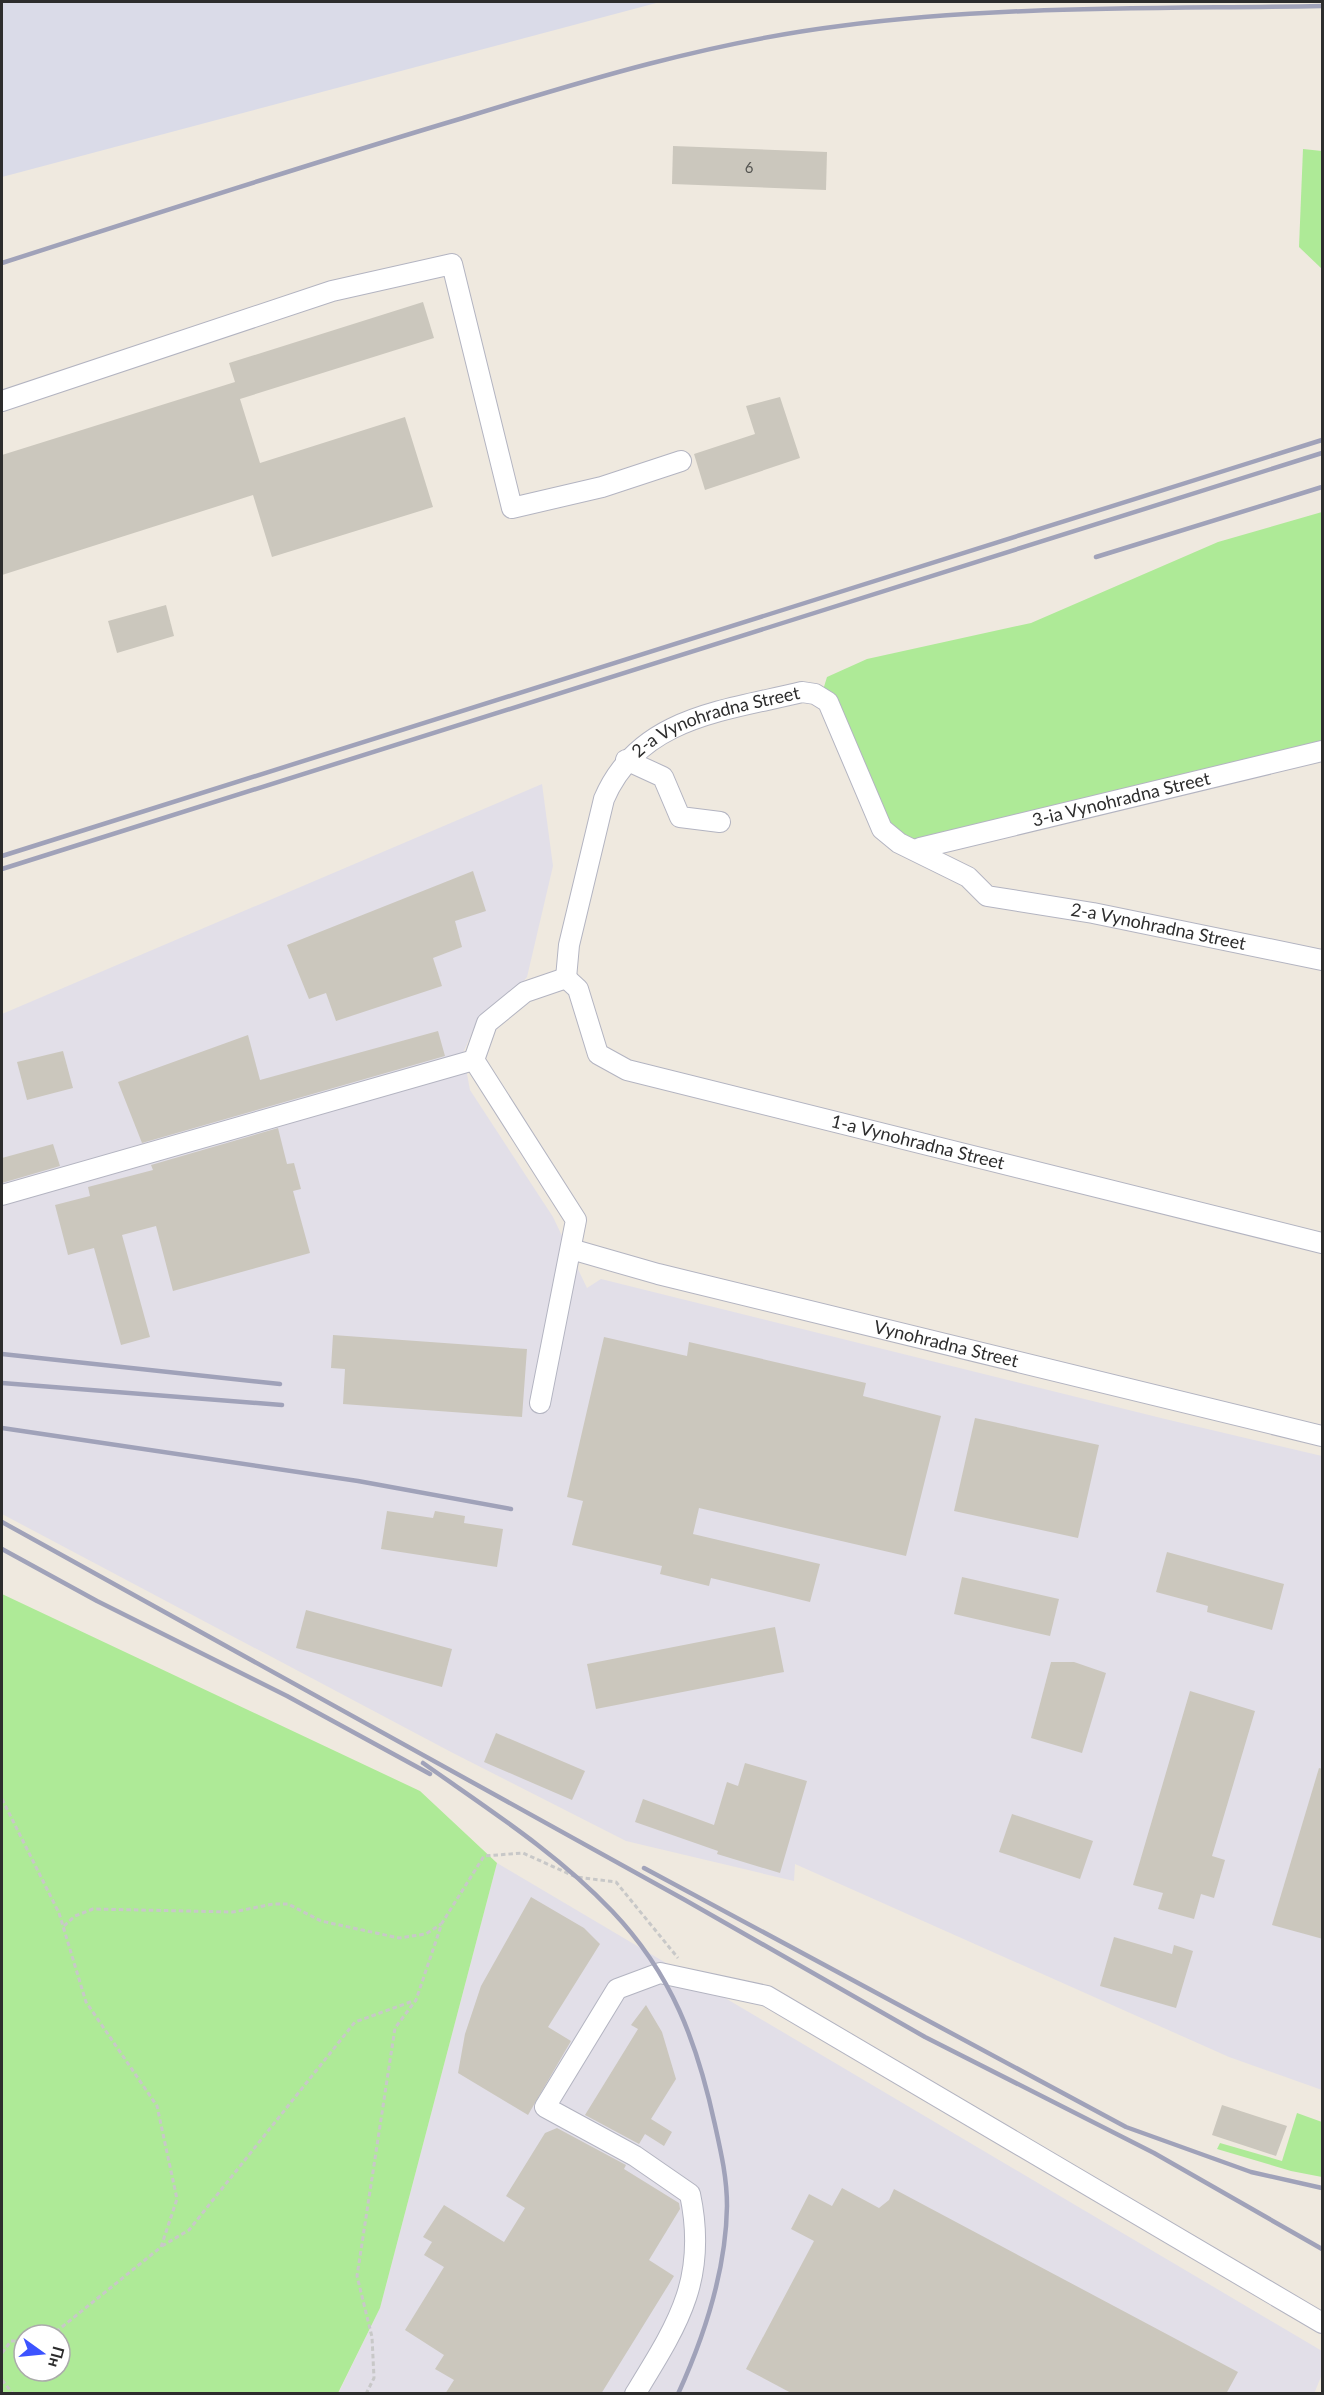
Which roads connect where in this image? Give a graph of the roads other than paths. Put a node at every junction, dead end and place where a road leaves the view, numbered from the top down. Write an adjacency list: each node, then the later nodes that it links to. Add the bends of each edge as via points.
1 (2, 400): 2 (street, via 333,291 452,264 512,507 602,487)
2 (681, 460)
3 (1323, 751): 6 (street, 3-ia Vynohradna Street)
4 (626, 760): 5 (street, via 663,777 680,817); 7 (street, 2-a Vynohradna Street, via 677,725 802,692 815,694 828,702 882,829 899,843 968,878 987,896 1093,913); 8 (street, 2-a Vynohradna Street, via 604,799 569,945)
5 (720, 822)
6 (920, 848)
7 (1323, 960)
8 (566, 978): 9 (street, via 525,992 487,1023); 11 (street, 1-a Vynohradna Street, via 578,989 598,1054 627,1070)
9 (474, 1060): 10 (street); 12 (street, via 576,1220)
10 (2, 1195)
11 (1323, 1243)
12 (571, 1249): 13 (street); 14 (street, Vynohradna Street, via 658,1274)
13 (540, 1403)
14 (1323, 1436)
15 (1323, 2323): 16 (street, via 767,1996 660,1973 617,1989 545,2108 635,2156 690,2194 697,2225 695,2267 683,2312)
16 (635, 2394)

